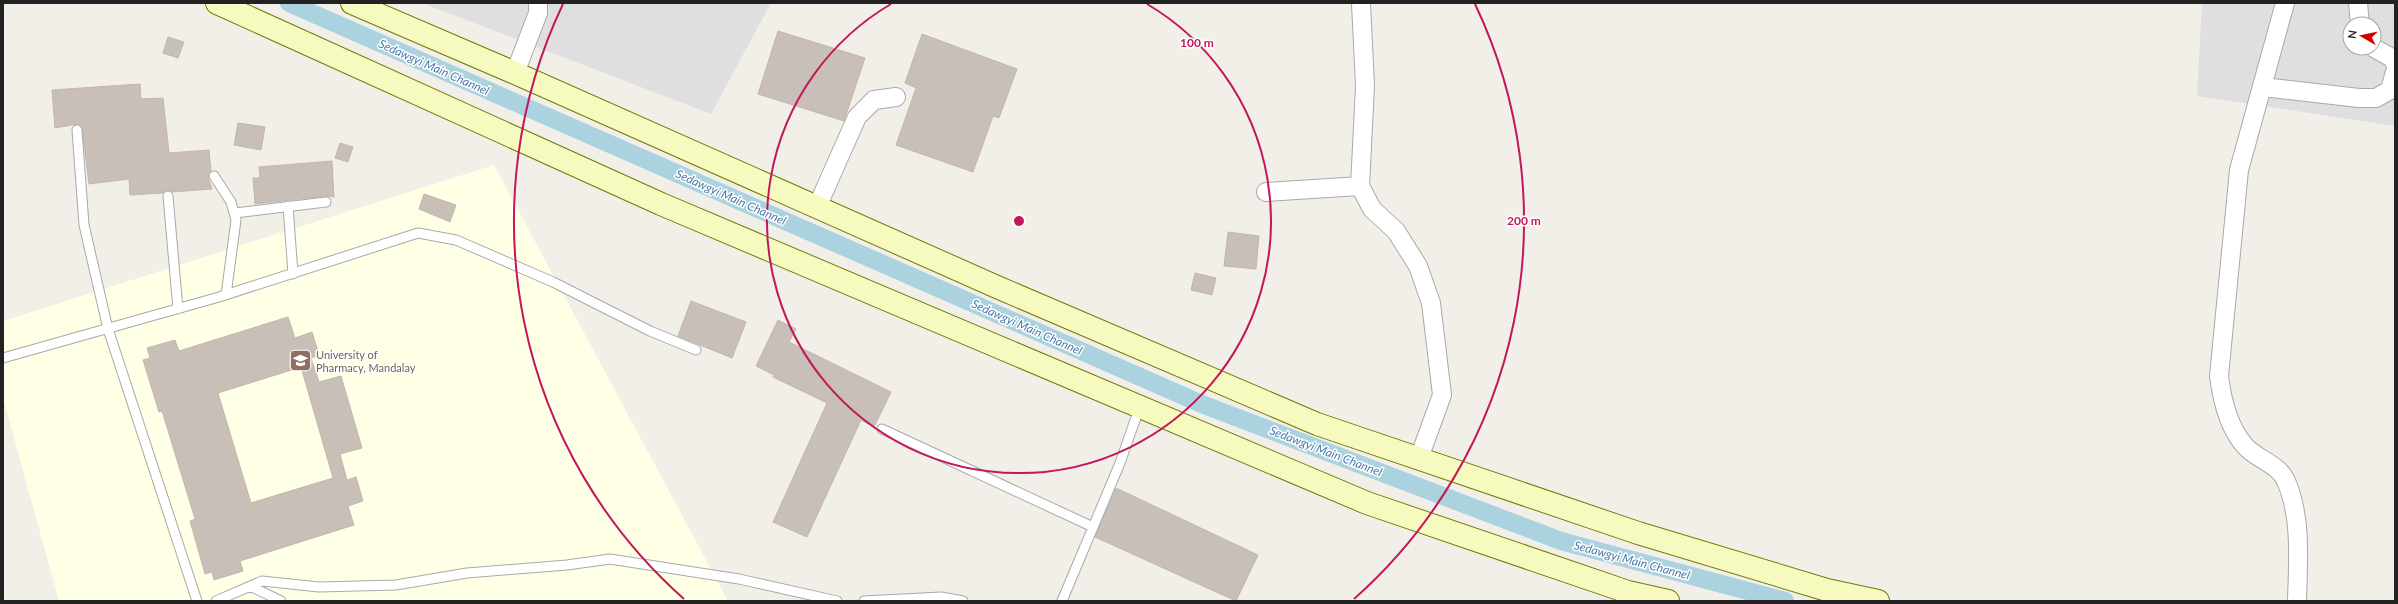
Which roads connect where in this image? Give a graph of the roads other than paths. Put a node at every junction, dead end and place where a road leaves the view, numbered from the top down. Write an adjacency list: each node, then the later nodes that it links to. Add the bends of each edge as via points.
1 (217, 3): 29 (street, via 661,204)
2 (352, 3): 10 (street)
3 (538, 3): 10 (street, via 538,13)
4 (1361, 3): 16 (street, via 1365,86)
5 (2285, 3): 12 (street)
6 (2358, 3): 7 (street)
7 (2359, 16)
8 (2382, 52): 9 (street, via 2392,58)
9 (2395, 64)
10 (515, 72): 21 (street)
11 (2395, 72): 12 (street, via 2390,90 2376,98)
12 (2263, 87): 43 (street, via 2239,170 2219,376 2222,399 2232,425 2245,447 2286,479 2295,511)
13 (896, 97): 21 (street, via 874,100 857,118)
14 (76, 130): 26 (lane, via 84,225)
15 (214, 176): 22 (lane)
16 (1360, 186): 17 (street); 31 (street, via 1372,209 1396,231 1418,266 1431,303 1442,395)
17 (1266, 192)
18 (168, 196): 25 (lane)
19 (326, 202): 20 (lane)
20 (288, 206): 22 (lane); 23 (lane)
21 (817, 207): 31 (street, via 1317,424)
22 (235, 212): 24 (lane)
23 (293, 274): 24 (lane); 27 (lane, via 418,233 435,235 456,240 553,282 650,331)
24 (226, 295): 25 (lane)
25 (178, 309): 26 (lane)
26 (108, 329): 28 (lane); 34 (lane)
27 (696, 350)
28 (3, 358)
29 (1140, 406): 32 (lane); 41 (street, via 1367,502 1628,592)
30 (882, 429): 32 (lane)
31 (1418, 458): 42 (street, via 1638,533 1827,590)
32 (1093, 528): 40 (lane)
33 (250, 586): 35 (lane); 36 (lane); 37 (lane, via 262,582 319,587 396,585 467,573 610,559 739,579)
34 (197, 601)
35 (216, 601)
36 (281, 601)
37 (837, 601)
38 (864, 601): 39 (lane, via 941,597)
39 (963, 601)
40 (1062, 601)
41 (1668, 601)
42 (1878, 601)
43 (2297, 601)

